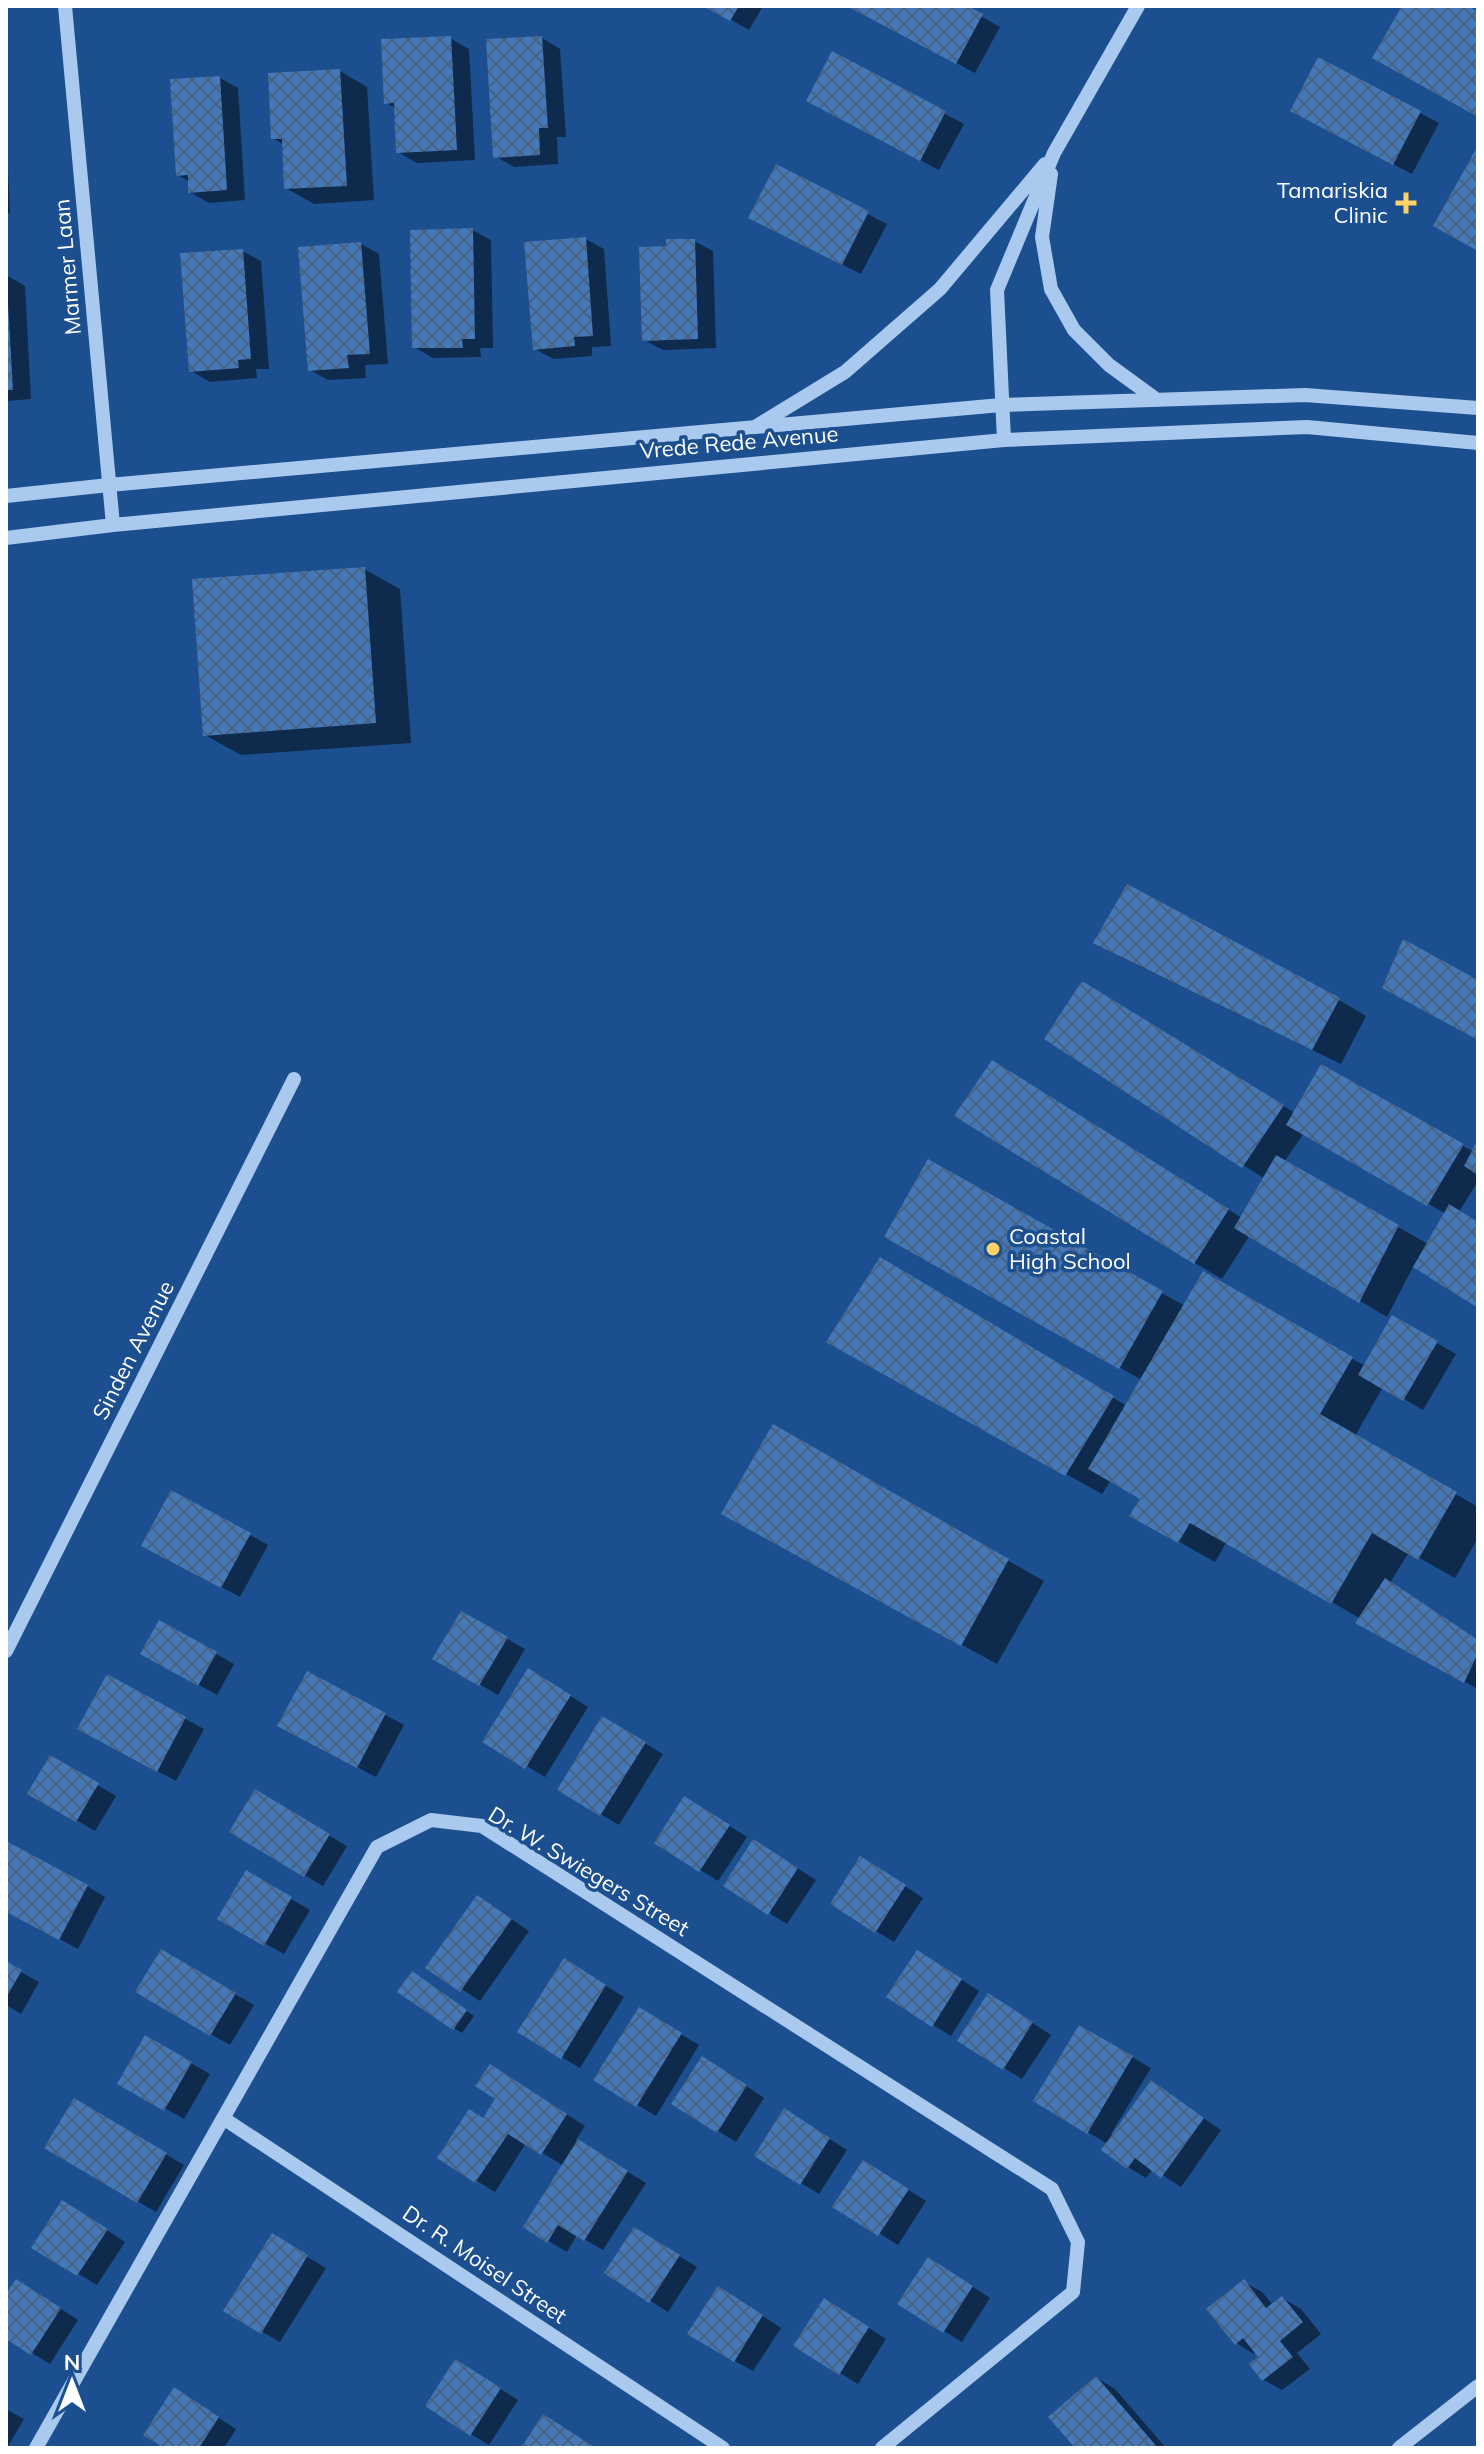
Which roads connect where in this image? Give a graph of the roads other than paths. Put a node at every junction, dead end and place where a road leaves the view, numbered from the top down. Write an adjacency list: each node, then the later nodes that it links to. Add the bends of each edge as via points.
1 (65, 6): 10 (street, Marmer Laan)
2 (1138, 6): 3 (street)
3 (1054, 153): 4 (street, via 1042,237 1051,289 1074,330 1109,365); 5 (street, via 997,290); 7 (street, via 940,289 845,372)
4 (1157, 400): 5 (street, Vrede Rede Avenue); 6 (street, Vrede Rede Avenue, via 1305,395)
5 (1001, 405): 7 (street, Vrede Rede Avenue); 8 (street)
6 (1478, 408)
7 (751, 429): 10 (street, Vrede Rede Avenue)
8 (1004, 440): 9 (street, Vrede Rede Avenue, via 1307,427); 12 (street, Vrede Rede Avenue)
9 (1478, 443)
10 (109, 485): 11 (street, Vrede Rede Avenue); 12 (street, Marmer Laan)
11 (6, 496)
12 (113, 525): 13 (street, Vrede Rede Avenue)
13 (6, 538)
14 (294, 1079): 15 (street, Sinden Avenue)
15 (8, 1643)
16 (223, 2118): 18 (street, Dr. W. Swiegers Street); 19 (street, Dr. R. Moisel Street); 20 (street, Dr. W. Swiegers Street, via 377,1847 431,1820 482,1826 1052,2189 1078,2242 1073,2292)
17 (1478, 2386): 21 (street)
18 (36, 2448)
19 (723, 2448)
20 (882, 2448)
21 (1399, 2448)

